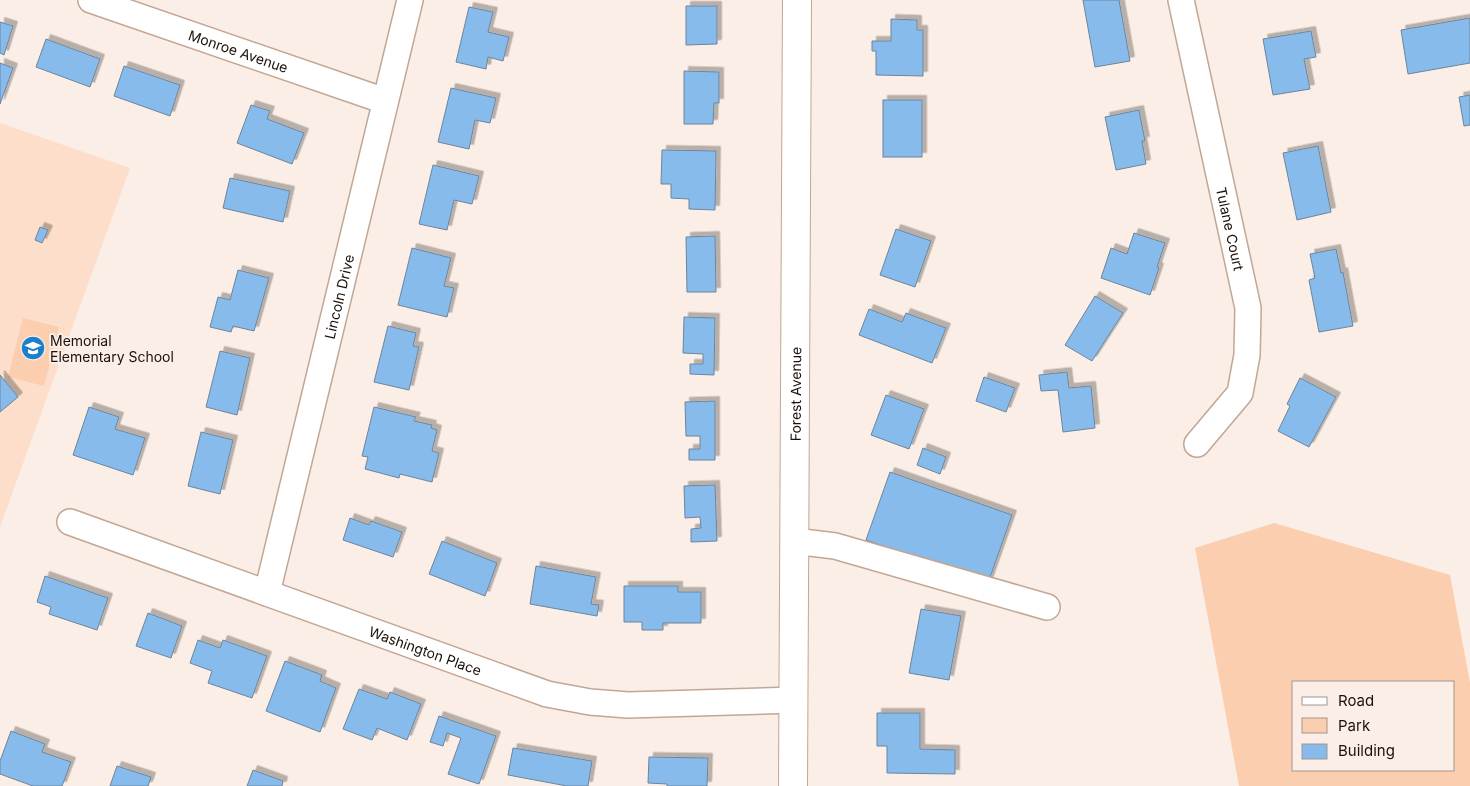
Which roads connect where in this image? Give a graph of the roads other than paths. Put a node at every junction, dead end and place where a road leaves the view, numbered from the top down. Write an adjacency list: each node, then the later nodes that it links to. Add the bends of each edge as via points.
1 (91, 0): 5 (street, Monroe Avenue)
2 (410, 0): 5 (street, Lincoln Drive)
3 (797, 0): 8 (main road, Forest Avenue)
4 (1181, 0): 6 (street, Tulane Court, via 1248,308 1247,355 1240,393)
5 (385, 101): 9 (street, Lincoln Drive)
6 (1197, 444)
7 (70, 522): 9 (street, Washington Place)
8 (794, 541): 10 (street, via 835,546); 11 (main road, Forest Avenue)
9 (267, 593): 11 (street, Washington Place, via 547,694 628,705)
10 (1047, 606)
11 (794, 700): 12 (main road, Forest Avenue)
12 (793, 786)

